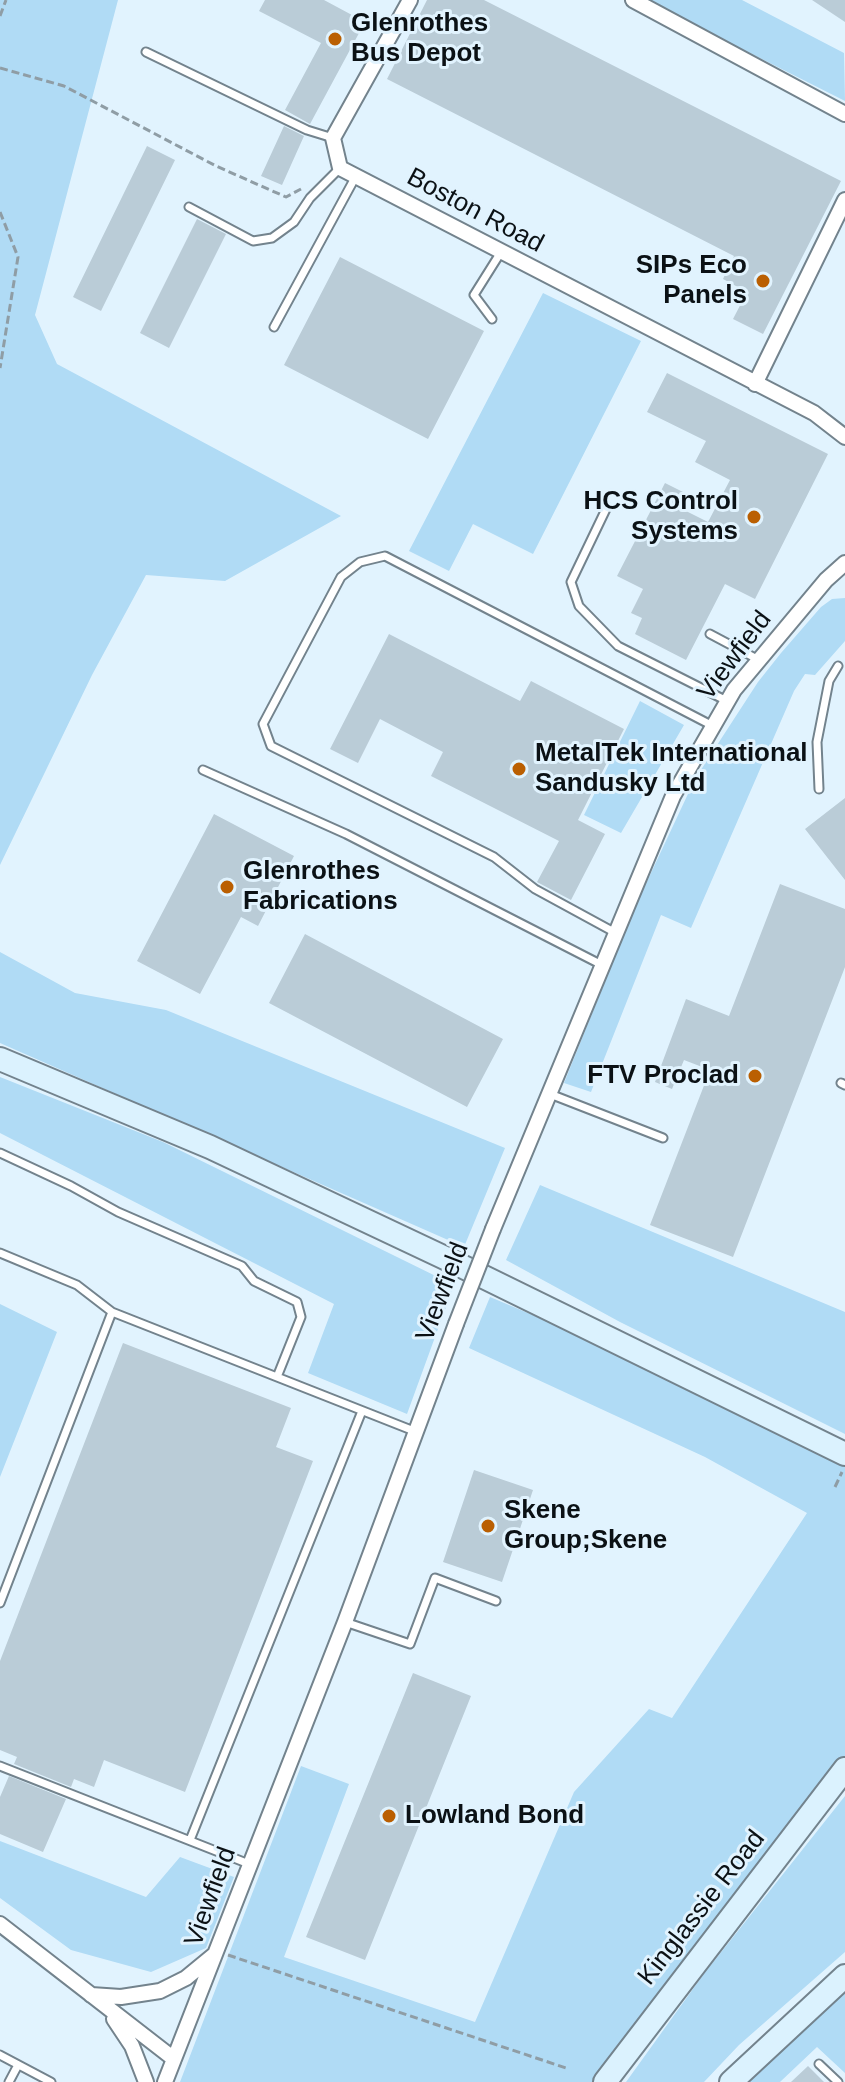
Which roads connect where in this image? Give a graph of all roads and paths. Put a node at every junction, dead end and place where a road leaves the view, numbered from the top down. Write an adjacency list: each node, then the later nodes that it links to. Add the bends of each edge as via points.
1 (6, 0): 4 (path)
2 (410, 0): 8 (street)
3 (633, 0): 7 (street)
4 (0, 16)
5 (146, 52): 8 (lane)
6 (0, 68): 11 (path, via 64,86 286,197)
7 (845, 114)
8 (333, 138): 9 (street)
9 (340, 168): 10 (street, Boston Road); 13 (lane, via 294,222 272,238 253,241)
10 (356, 176): 15 (street, Boston Road); 17 (lane)
11 (313, 183)
12 (845, 200): 19 (street)
13 (189, 207)
14 (0, 212): 18 (path, via 18,257)
15 (501, 252): 16 (lane, via 474,295); 19 (street, Boston Road)
16 (492, 319)
17 (274, 327)
18 (0, 368)
19 (755, 384): 20 (street, Boston Road, via 814,413)
20 (845, 437)
21 (607, 507): 26 (lane, via 571,582 579,606 618,646)
22 (845, 563): 24 (street, Viewfield)
23 (710, 634): 24 (lane)
24 (759, 660): 26 (street, Viewfield)
25 (838, 666): 29 (lane, via 829,681 817,742)
26 (727, 701): 27 (street, Viewfield)
27 (713, 726): 30 (street, Viewfield, via 673,796); 30 (lane, via 385,556 360,562 341,577 263,724 271,746 494,857 535,889)
28 (203, 770): 31 (lane, via 346,834)
29 (819, 789)
30 (614, 932): 31 (street, Viewfield)
31 (600, 964): 33 (street, Viewfield)
32 (0, 1059): 41 (main road, via 223,1154)
33 (548, 1093): 34 (lane); 40 (street, Viewfield, bridge)
34 (663, 1138)
35 (0, 1153): 38 (lane, via 127,1217 236,1263 255,1282 297,1302 301,1317)
36 (0, 1253): 37 (lane, via 77,1285)
37 (112, 1312): 38 (lane); 45 (lane)
38 (277, 1377): 39 (lane)
39 (362, 1411): 40 (lane); 49 (lane)
40 (414, 1431): 46 (street, Viewfield)
41 (845, 1454)
42 (845, 1467): 43 (path)
43 (835, 1487)
44 (496, 1601): 46 (lane, via 435,1578 410,1644)
45 (0, 1603)
46 (345, 1622): 50 (street, Viewfield)
47 (0, 1766): 49 (lane)
48 (845, 1769): 65 (main road, Kinglassie Road)
49 (190, 1840): 50 (lane)
50 (249, 1864): 52 (street, Viewfield)
51 (0, 1924): 54 (street)
52 (217, 1952): 54 (street, via 160,1991); 57 (street, Viewfield); 60 (path)
53 (845, 1976): 66 (main road)
54 (91, 1995): 55 (street)
55 (105, 2006): 57 (street); 63 (street, via 132,2046)
56 (0, 2055): 59 (lane)
57 (174, 2059): 64 (street, Viewfield)
58 (819, 2064): 67 (lane)
59 (18, 2065): 61 (lane); 62 (lane)
60 (566, 2068)
61 (9, 2082)
62 (51, 2082)
63 (146, 2082)
64 (165, 2082)
65 (605, 2082)
66 (731, 2082)
67 (838, 2082)

